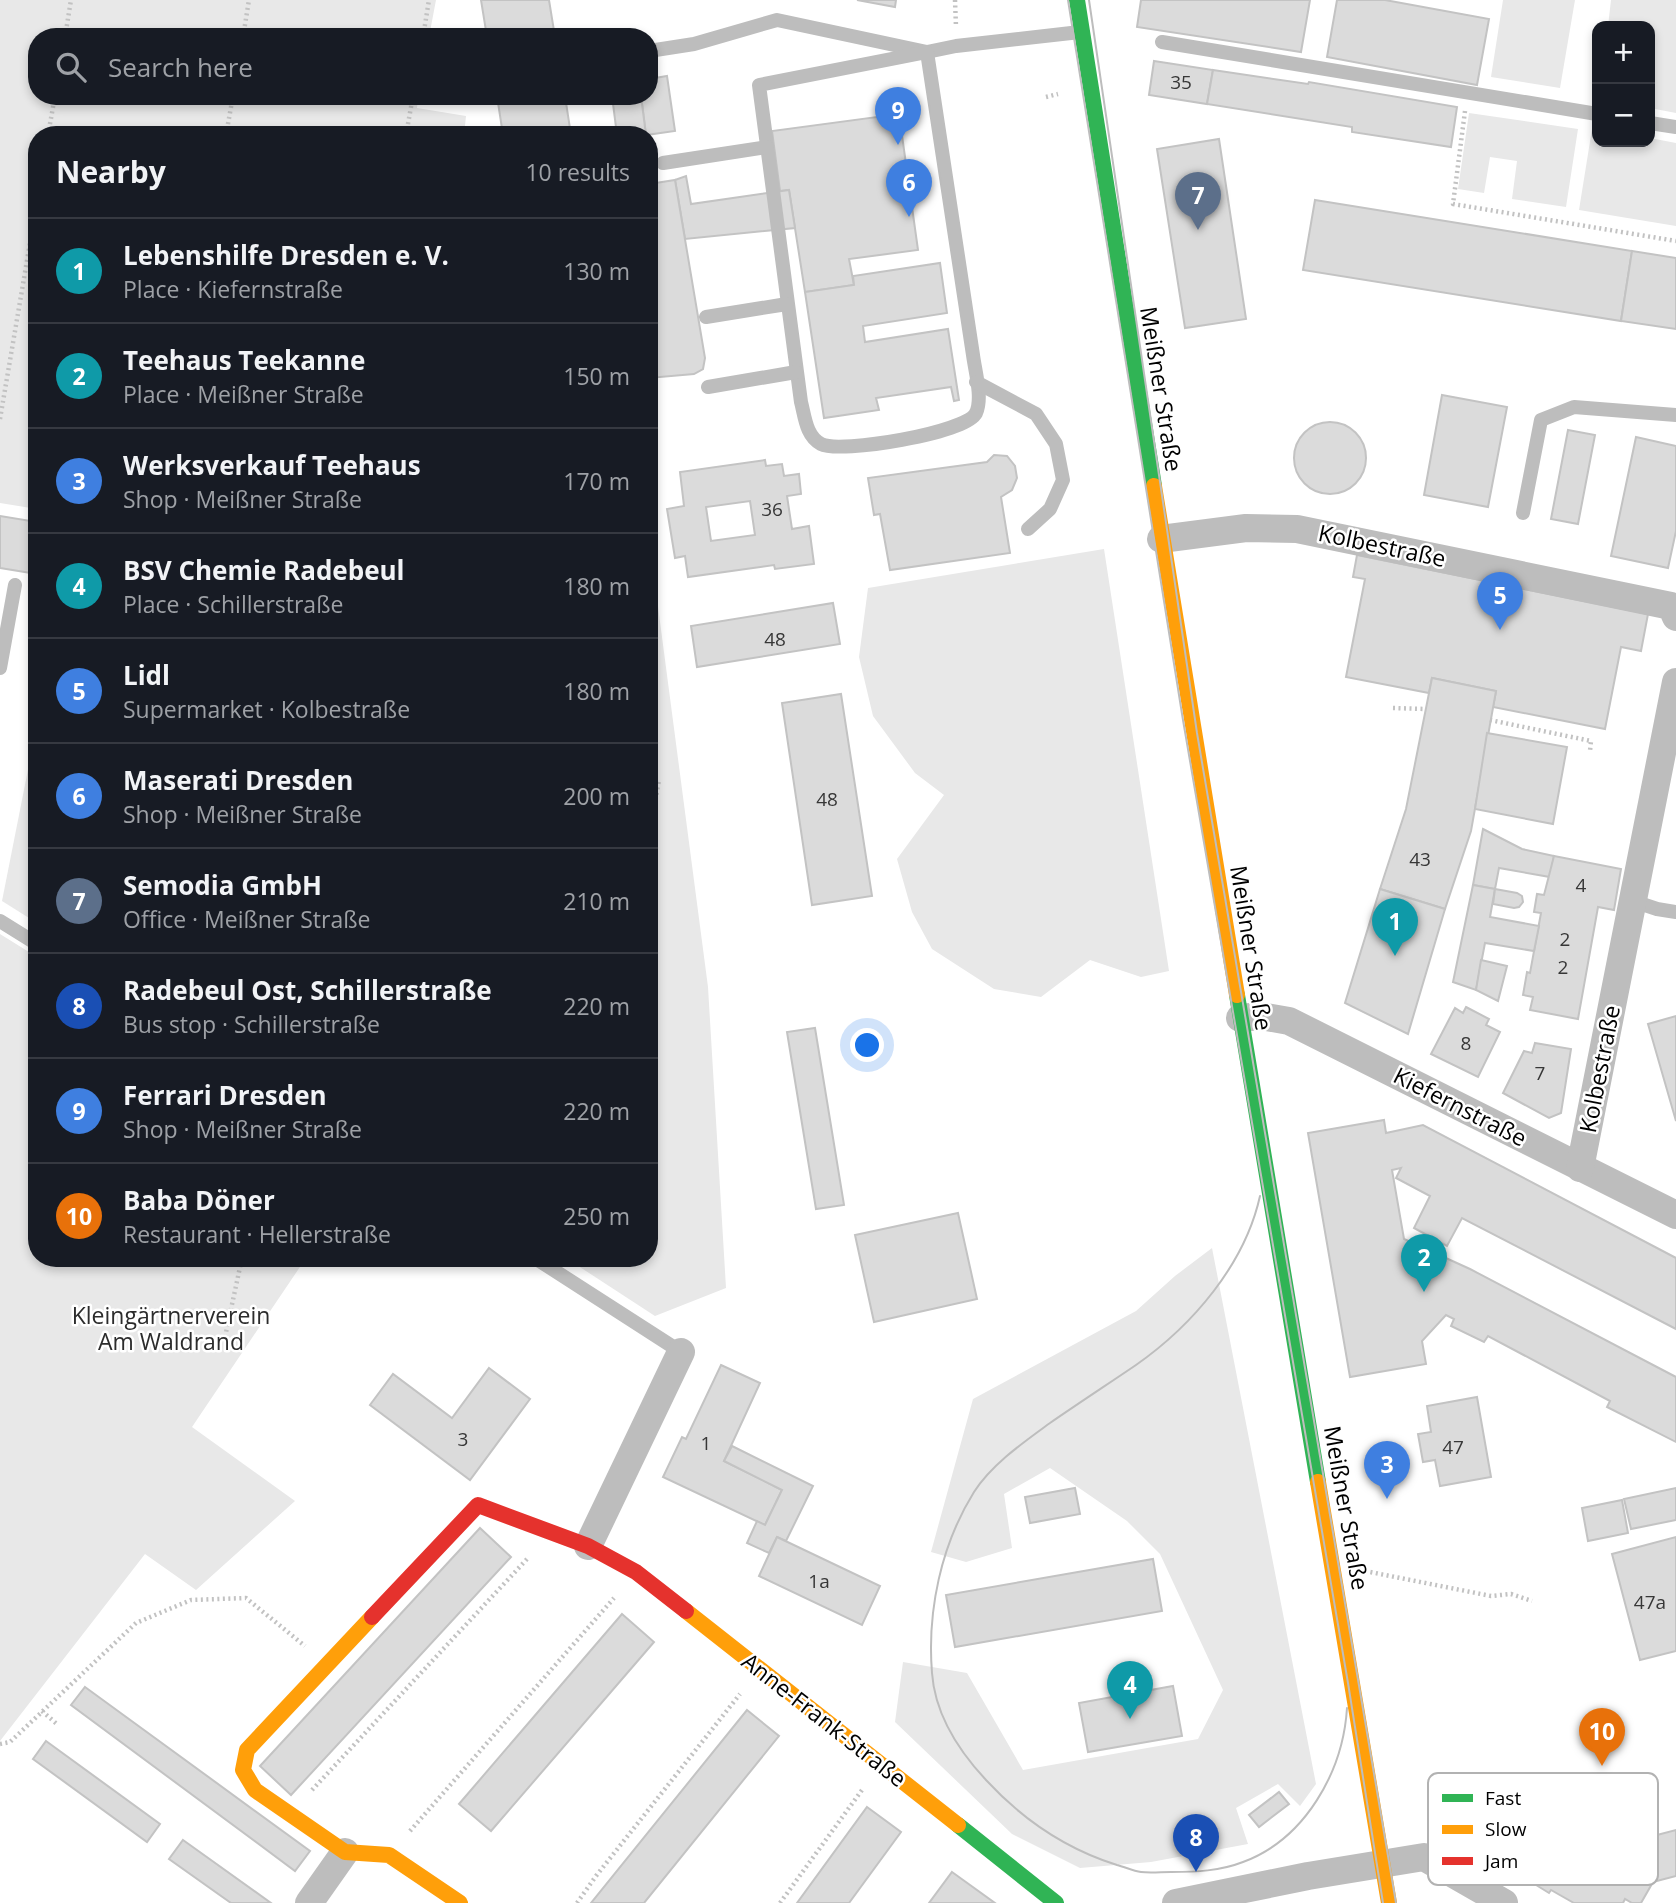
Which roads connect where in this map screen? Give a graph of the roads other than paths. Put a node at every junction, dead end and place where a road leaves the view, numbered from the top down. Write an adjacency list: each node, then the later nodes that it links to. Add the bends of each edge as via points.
1 (1077, 0): 2 (main road, Meißner Straße)
2 (1082, 32): 5 (lane); 19 (main road, Meißner Straße)
3 (1162, 43): 6 (lane)
4 (658, 50): 5 (lane, via 777,20)
5 (927, 52): 9 (lane, via 759,85); 14 (lane)
6 (1592, 113)
7 (1655, 124): 8 (lane)
8 (1676, 127)
9 (767, 148): 10 (lane); 11 (lane)
10 (663, 163)
11 (787, 304): 12 (lane); 13 (lane)
12 (706, 317)
13 (796, 372): 14 (lane, via 809,432 821,443 836,447 962,426 978,405); 15 (lane)
14 (976, 383): 18 (lane, via 1036,414 1056,444 1063,481 1050,509)
15 (708, 387)
16 (1676, 415): 17 (lane, via 1574,407 1541,420)
17 (1523, 513)
18 (1028, 528)
19 (1161, 539): 21 (street, Kolbestraße, via 1246,528 1297,528 1671,606); 28 (main road, Meißner Straße)
20 (15, 585): 22 (lane)
21 (1676, 617)
22 (0, 668)
23 (1676, 682): 24 (street, Kolbestraße)
24 (1633, 901): 25 (lane); 29 (street, Kolbestraße)
25 (1676, 912)
26 (0, 921): 27 (lane)
27 (28, 938)
28 (1240, 1018): 29 (street, Kiefernstraße, via 1289,1021); 36 (main road, Meißner Straße)
29 (1580, 1168): 30 (street, Kiefernstraße)
30 (1676, 1215)
31 (549, 1267): 32 (lane)
32 (681, 1352): 33 (street)
33 (587, 1546): 34 (main road, Anne-Frank-Straße, via 478,1505 247,1750 243,1770 255,1790); 40 (main road, Anne-Frank-Straße, via 636,1572)
34 (345, 1852): 38 (street); 39 (main road, via 389,1855)
35 (1428, 1859): 36 (street)
36 (1382, 1863): 41 (street); 42 (main road, Meißner Straße)
37 (1473, 1885): 43 (street)
38 (309, 1903)
39 (460, 1903)
40 (1056, 1903)
41 (1176, 1903)
42 (1389, 1903)
43 (1504, 1903)

